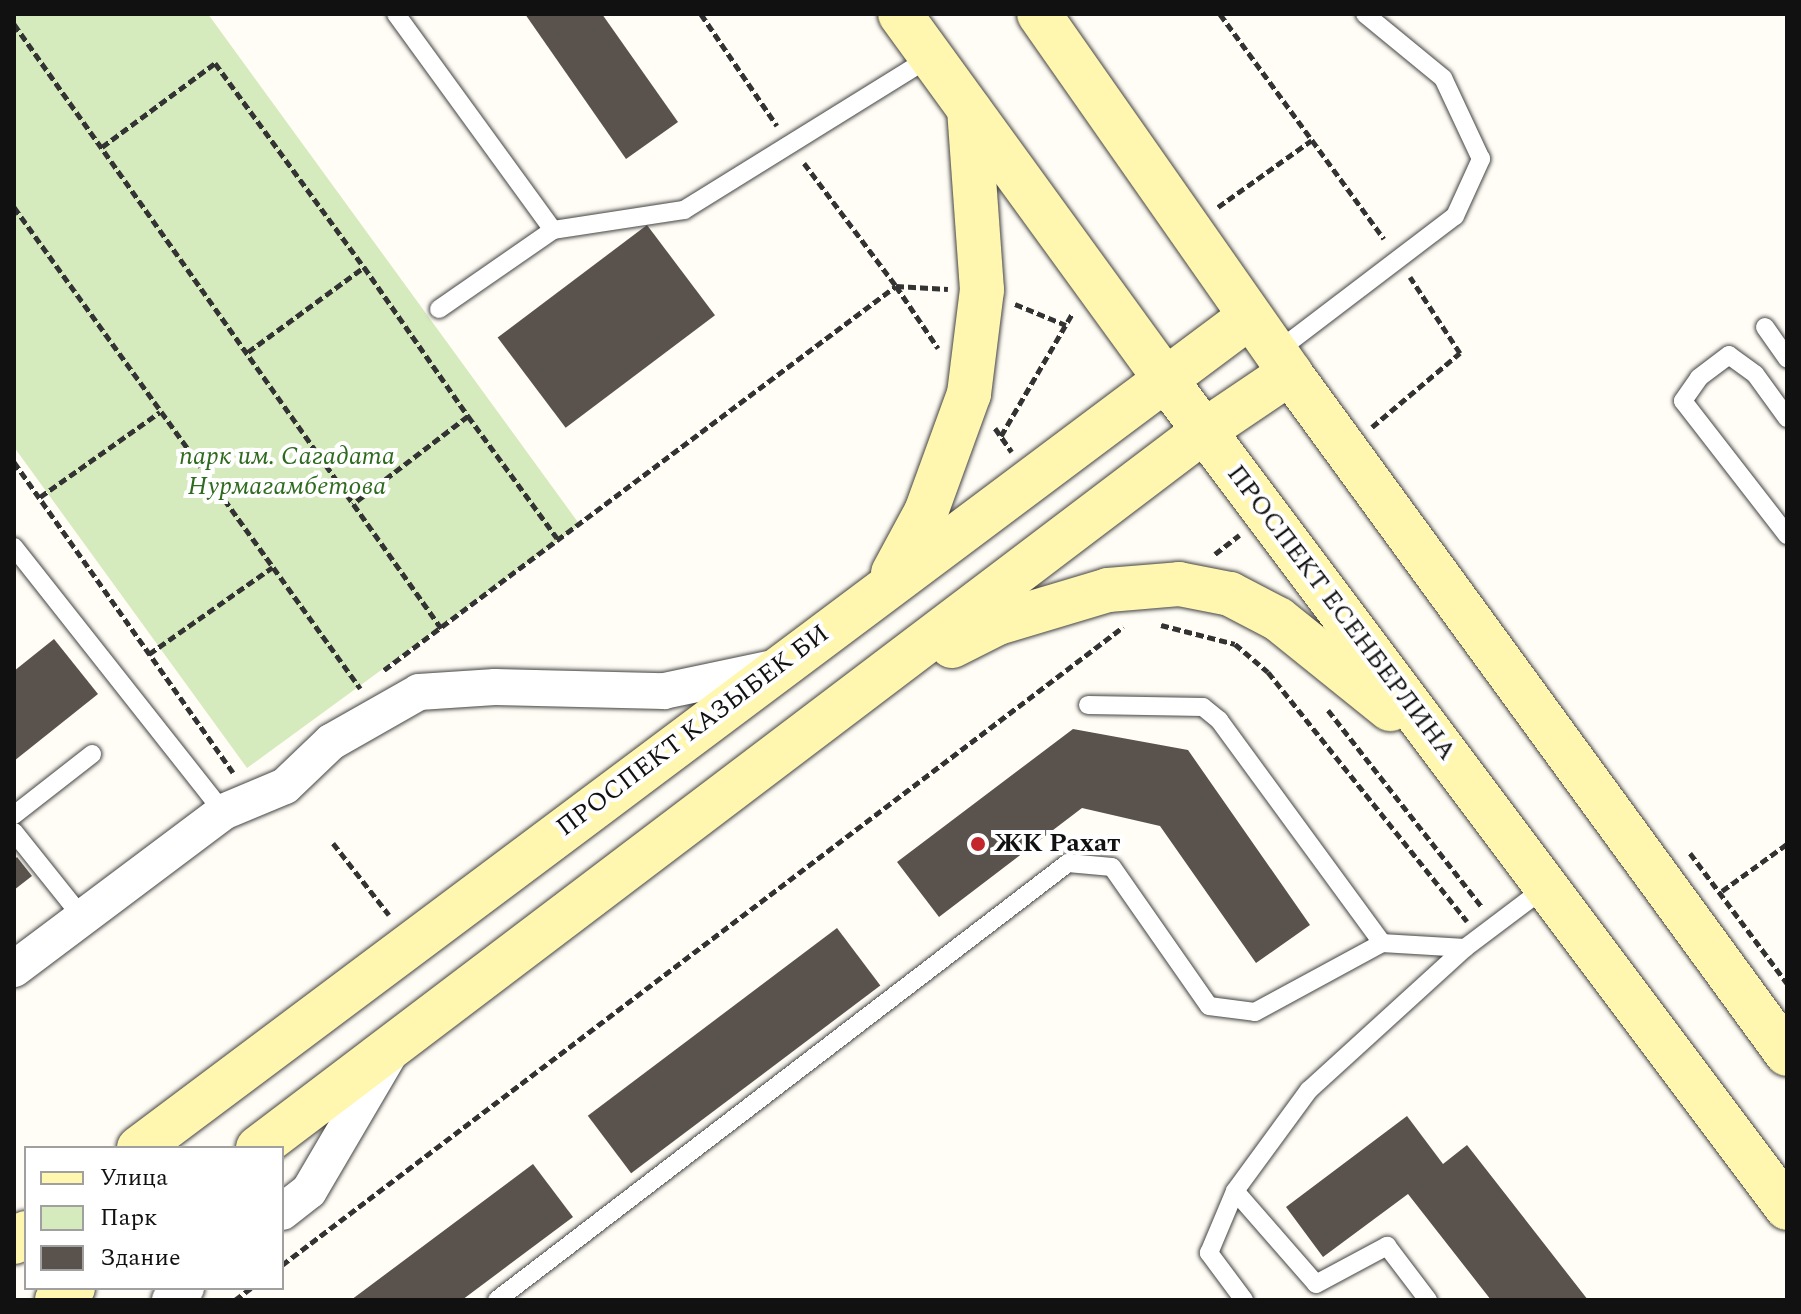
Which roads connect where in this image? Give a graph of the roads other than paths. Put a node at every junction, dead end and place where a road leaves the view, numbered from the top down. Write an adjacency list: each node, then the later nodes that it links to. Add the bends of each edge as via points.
1 (396, 14): 6 (lane)
2 (1039, 14): 8 (street)
3 (1365, 14): 11 (lane, via 1443,78 1481,159 1455,216)
4 (906, 29): 5 (street, ПРОСПЕКТ ЕСЕНБЕРЛИНА); 6 (lane, via 790,144 684,210)
5 (969, 109): 12 (street, ПРОСПЕКТ ЕСЕНБЕРЛИНА); 17 (street, via 982,290 969,394 926,512)
6 (553, 230): 7 (lane)
7 (439, 309)
8 (1249, 317): 11 (street); 12 (street, ПРОСПЕКТ КАЗЫБЕК БИ)
9 (1765, 327): 10 (lane)
10 (1787, 359)
11 (1282, 363): 14 (street); 32 (street)
12 (1163, 376): 14 (street, ПРОСПЕКТ ЕСЕНБЕРЛИНА); 17 (street, ПРОСПЕКТ КАЗЫБЕК БИ)
13 (1787, 418): 15 (lane, via 1755,374 1729,355 1699,378 1683,401)
14 (1204, 431): 19 (street); 22 (street, ПРОСПЕКТ ЕСЕНБЕРЛИНА)
15 (1787, 535)
16 (14, 547): 23 (lane)
17 (886, 585): 18 (street, ПРОСПЕКТ КАЗЫБЕК БИ)
18 (778, 667): 23 (street, via 664,691 495,687 419,692 331,742 285,786); 33 (street, ПРОСПЕКТ КАЗЫБЕК БИ)
19 (856, 695): 22 (street, via 998,623 1120,605 1179,584 1230,594 1278,619); 31 (street)
20 (1088, 705): 28 (lane, via 1203,707 1219,720)
21 (92, 754): 24 (lane)
22 (1451, 759): 26 (street, ПРОСПЕКТ ЕСЕНБЕРЛИНА)
23 (218, 807): 27 (street)
24 (14, 815)
25 (14, 832): 27 (lane)
26 (1546, 887): 29 (lane); 36 (street, ПРОСПЕКТ ЕСЕНБЕРЛИНА)
27 (83, 918): 30 (street)
28 (1382, 943): 29 (lane); 38 (lane, via 1255,1012 1209,1006 1112,867 1068,863)
29 (1472, 943): 35 (lane, via 1309,1090)
30 (15, 966)
31 (395, 1044): 34 (street); 37 (street, via 309,1191)
32 (1787, 1054)
33 (142, 1146)
34 (261, 1146)
35 (1235, 1191): 39 (lane, via 1209,1253); 40 (lane, via 1316,1284 1387,1246)
36 (1787, 1208)
37 (284, 1210)
38 (497, 1300)
39 (1244, 1300)
40 (1428, 1300)

